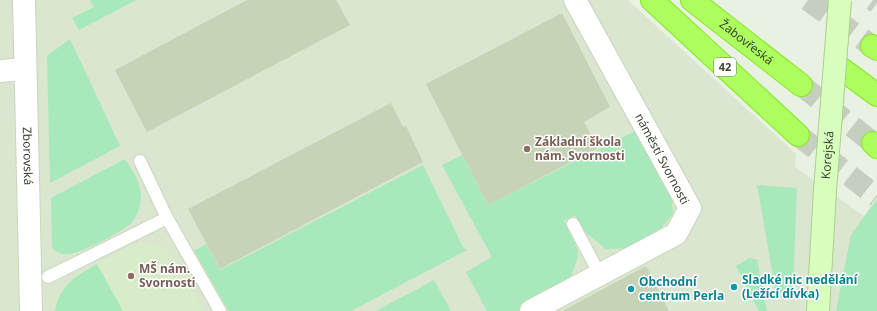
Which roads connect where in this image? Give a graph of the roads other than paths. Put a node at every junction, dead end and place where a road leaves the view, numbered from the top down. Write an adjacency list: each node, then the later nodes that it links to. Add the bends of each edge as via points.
1 (24, 0): 7 (street, Zborovská)
2 (652, 0): 11 (highway, 42)
3 (692, 0): 9 (highway, Žabovřeská)
4 (840, 0): 6 (street, Korejská, bridge)
5 (576, 2): 15 (street, náměstí Svornosti, via 690,208 676,234)
6 (835, 64): 10 (highway); 20 (street, Korejská, bridge)
7 (25, 69): 8 (street); 17 (street, Zborovská)
8 (0, 71)
9 (801, 85)
10 (877, 95)
11 (798, 135)
12 (140, 161): 13 (lane)
13 (167, 218): 16 (lane); 18 (lane)
14 (573, 224): 15 (lane)
15 (599, 273): 19 (street, náměstí Svornosti)
16 (48, 277)
17 (31, 311)
18 (220, 311)
19 (531, 311)
20 (818, 311)

